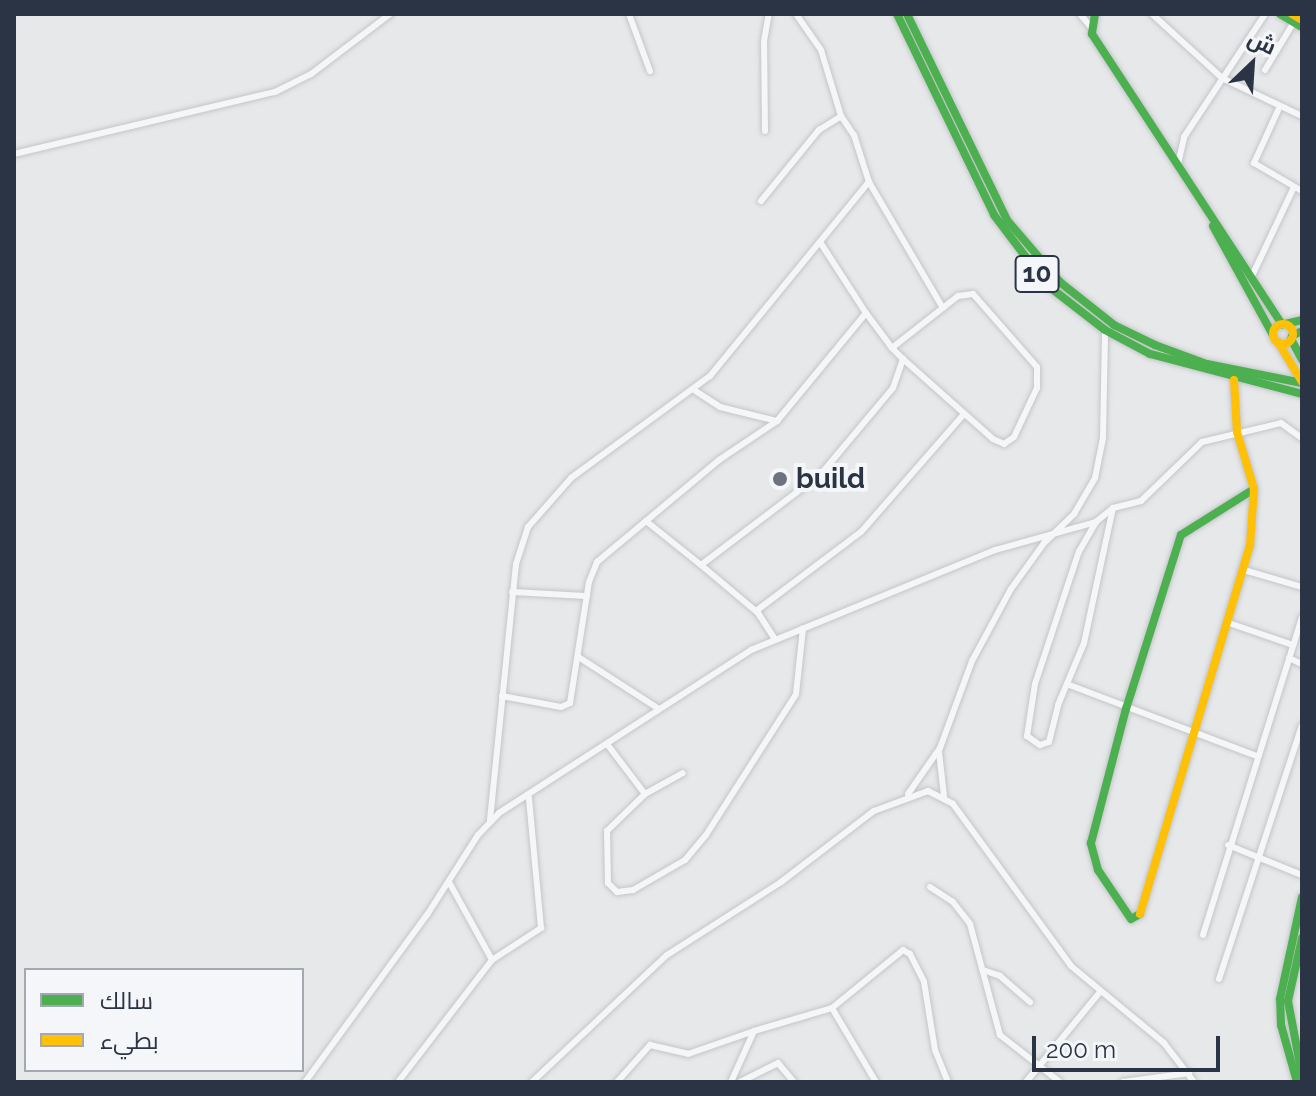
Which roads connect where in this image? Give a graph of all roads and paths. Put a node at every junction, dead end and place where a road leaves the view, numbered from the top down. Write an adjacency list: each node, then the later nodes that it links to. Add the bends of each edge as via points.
1 (390, 14): 21 (street, via 311,74 275,92)
2 (629, 14): 15 (street)
3 (769, 14): 20 (street, via 764,41)
4 (796, 14): 18 (street, via 821,50)
5 (897, 14): 34 (main road, 10, via 1002,229 1047,285)
6 (907, 14): 42 (main road, 10, via 1007,220 1069,291 1114,325 1183,357)
7 (1080, 14): 13 (street)
8 (1095, 14): 13 (main road)
9 (1152, 14): 16 (street)
10 (1265, 14): 16 (street)
11 (1280, 14): 12 (main road)
12 (1297, 21): 14 (street)
13 (1090, 26): 22 (main road)
14 (1265, 70)
15 (650, 71)
16 (1222, 78): 17 (street); 22 (street, via 1181,142)
17 (1280, 106): 19 (street); 24 (street, via 1254,163)
18 (841, 116): 23 (street, via 854,135); 26 (street, via 819,130)
19 (1302, 116)
20 (765, 131)
21 (14, 154)
22 (1178, 168): 27 (main road)
23 (869, 182): 28 (street); 30 (street)
24 (1294, 187): 25 (street); 29 (street)
25 (1302, 191)
26 (761, 201)
27 (1213, 225): 29 (main road); 37 (main road)
28 (820, 242): 31 (street); 43 (street)
29 (1251, 279): 33 (main road)
30 (943, 308): 38 (street); 45 (street, via 963,293 973,294 1038,373 1033,400 1008,442 999,443)
31 (866, 313): 38 (street); 46 (street)
32 (1302, 320): 33 (main road)
33 (1284, 324): 36 (main road); 37 (main road)
34 (1105, 330): 41 (main road, 10, via 1150,354); 53 (street, via 1101,459 1085,497)
35 (1302, 331): 36 (main road)
36 (1292, 337): 37 (main road); 40 (main road)
37 (1276, 338): 42 (main road)
38 (892, 348): 39 (street)
39 (903, 359): 45 (street); 54 (street, via 893,388 821,474)
40 (1302, 360)
41 (1234, 380): 44 (main road, 10); 47 (main road)
42 (1302, 383)
43 (694, 390): 46 (street, via 720,407); 57 (street, via 571,478 540,509 522,541)
44 (1302, 394)
45 (963, 415): 59 (street, via 861,532)
46 (777, 421): 51 (street)
47 (1237, 432): 48 (street, via 1281,423); 49 (main road); 50 (street, via 1196,444 1141,501)
48 (1302, 438)
49 (1254, 489): 55 (main road); 71 (main road, via 1181,535)
50 (1113, 508): 52 (street); 68 (street, via 1087,631)
51 (646, 521): 54 (street); 58 (street, via 597,562)
52 (1096, 522): 53 (street); 68 (street, via 1079,551 1035,684 1027,732 1032,742 1049,742)
53 (1056, 532): 62 (street, via 995,550); 75 (street, via 1026,565 996,613 961,685)
54 (701, 565): 59 (street)
55 (1244, 570): 56 (street); 61 (main road)
56 (1302, 587)
57 (512, 592): 58 (street); 69 (street)
58 (587, 596): 65 (street)
59 (756, 611): 63 (street)
60 (1302, 617): 64 (street)
61 (1229, 623): 64 (street); 73 (main road)
62 (803, 628): 63 (street); 78 (street, via 796,694 706,835 685,860 633,890 617,892 608,883 607,831)
63 (775, 639): 70 (street)
64 (1293, 645): 66 (street)
65 (580, 658): 69 (street, via 573,698 565,706); 70 (street)
66 (1289, 658): 67 (street); 76 (street)
67 (1302, 664)
68 (1067, 684): 71 (street)
69 (502, 696): 82 (street)
70 (659, 709): 74 (street)
71 (1126, 709): 73 (street); 73 (main road, via 1091,843 1098,870 1131,919 1142,912)
72 (1302, 725): 84 (street)
73 (1195, 733): 76 (street)
74 (607, 744): 78 (street); 81 (street)
75 (940, 748): 79 (street); 80 (street)
76 (1257, 756): 83 (street)
77 (683, 773): 78 (street)
78 (645, 794)
79 (908, 794): 80 (street, via 928,791); 103 (street, via 874,811 781,882 667,955)
80 (944, 797): 94 (street, via 1062,955)
81 (529, 798): 82 (street); 91 (street, via 542,926 535,936)
82 (490, 820): 86 (street)
83 (1228, 845): 84 (street); 89 (street)
84 (1256, 856): 85 (street); 93 (street)
85 (1302, 875)
86 (449, 882): 91 (street); 101 (street)
87 (930, 887): 92 (street, via 965,916)
88 (1302, 897): 114 (main road, via 1280,999 1281,1025)
89 (1203, 935)
90 (1302, 938): 100 (main road, via 1288,1001)
91 (492, 960): 102 (street)
92 (983, 970): 95 (street, via 997,974); 98 (street, via 1000,1035)
93 (1219, 979)
94 (1100, 992): 98 (street); 99 (street, via 1164,1043)
95 (1030, 1002)
96 (832, 1008): 97 (street); 108 (street); 109 (street, via 898,951 907,951 924,982 935,1050)
97 (754, 1031): 104 (street, via 688,1054 650,1045); 105 (street)
98 (1039, 1066): 110 (street); 111 (street)
99 (1189, 1073): 112 (street); 113 (street)
100 (1302, 1075)
101 (305, 1082)
102 (398, 1082)
103 (532, 1082)
104 (617, 1082)
105 (731, 1082)
106 (740, 1082): 107 (street, via 778,1063)
107 (794, 1082)
108 (876, 1082)
109 (948, 1082)
110 (1026, 1082)
111 (1060, 1082)
112 (1123, 1082)
113 (1194, 1082)
114 (1297, 1082)

